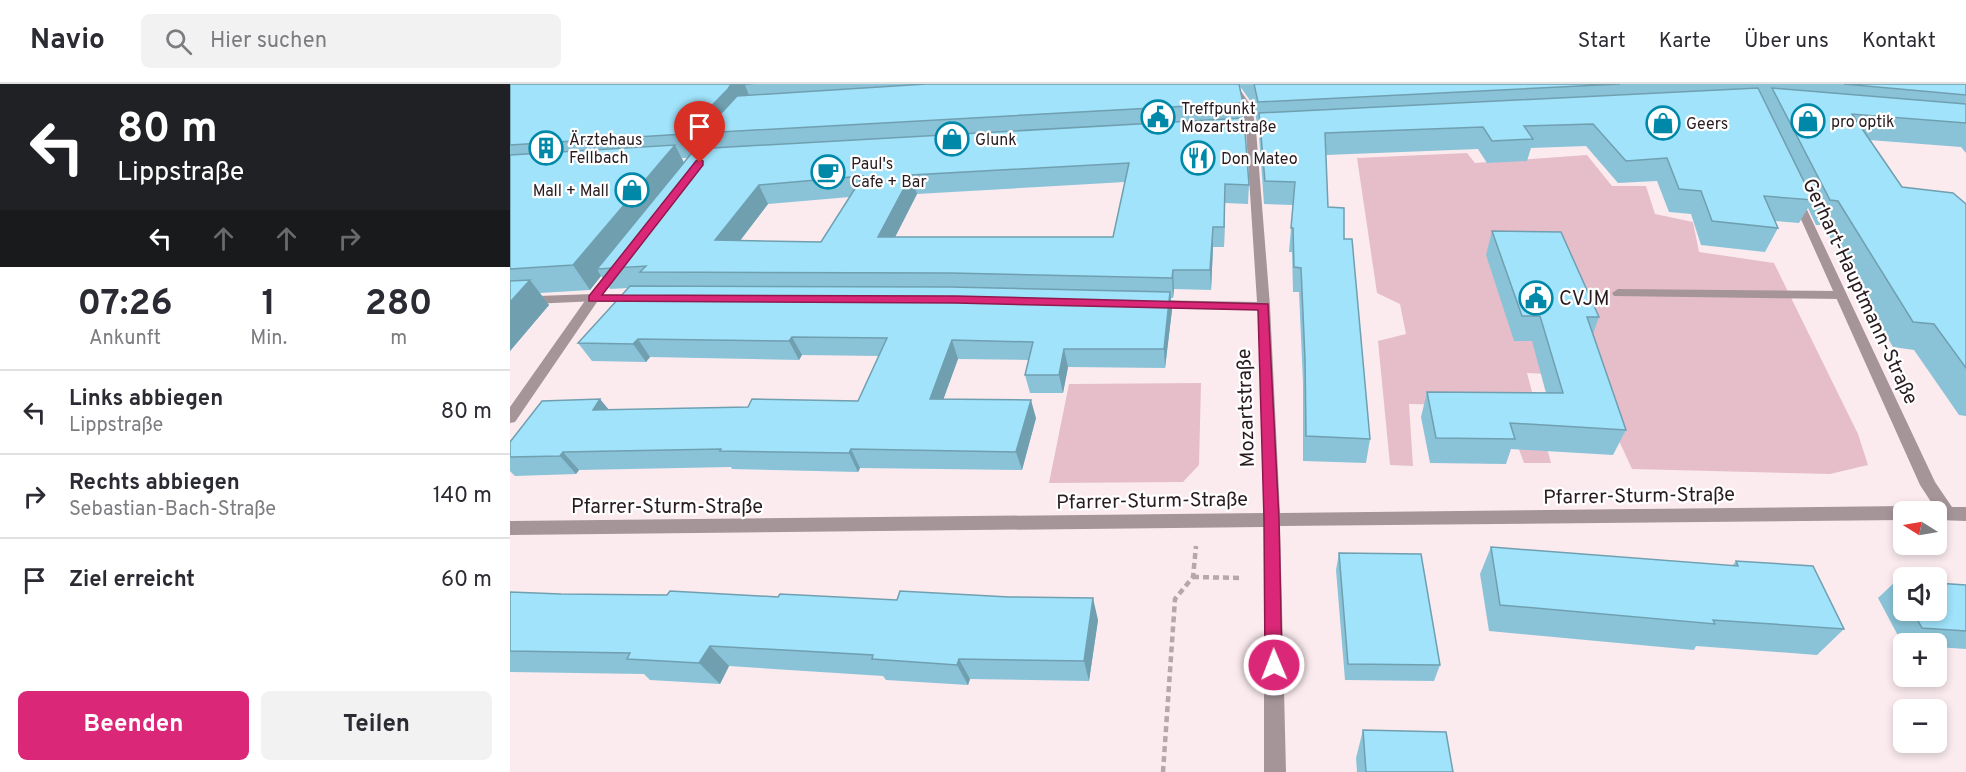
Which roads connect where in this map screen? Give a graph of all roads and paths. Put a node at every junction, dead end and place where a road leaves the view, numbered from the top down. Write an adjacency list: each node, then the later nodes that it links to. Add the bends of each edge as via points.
1 (1232, 84): 3 (street, Mozartstraße, via 1247,107)
2 (1287, 129): 3 (street)
3 (1251, 130): 4 (street); 13 (street, Mozartstraße)
4 (1214, 132)
5 (1792, 189): 8 (street, Gerhart-Hauptmann-Straße)
6 (628, 253): 9 (street)
7 (1618, 293): 8 (street)
8 (1841, 295): 15 (street, Gerhart-Hauptmann-Straße)
9 (593, 298): 10 (street); 11 (street); 14 (street)
10 (651, 298)
11 (510, 301)
12 (1133, 303): 13 (street)
13 (1264, 306): 19 (street, Mozartstraße)
14 (510, 418)
15 (1936, 501)
16 (1893, 513): 19 (street, Pfarrer-Sturm-Straße)
17 (1947, 513): 18 (street)
18 (1966, 514)
19 (1272, 519): 20 (street, Pfarrer-Sturm-Straße); 23 (street, Mozartstraße)
20 (1199, 522): 21 (street, Pfarrer-Sturm-Straße); 22 (path)
21 (510, 528)
22 (1193, 577): 23 (path); 24 (path, via 1175,598)
23 (1272, 579): 25 (street, Mozartstraße)
24 (1163, 772)
25 (1275, 772)

